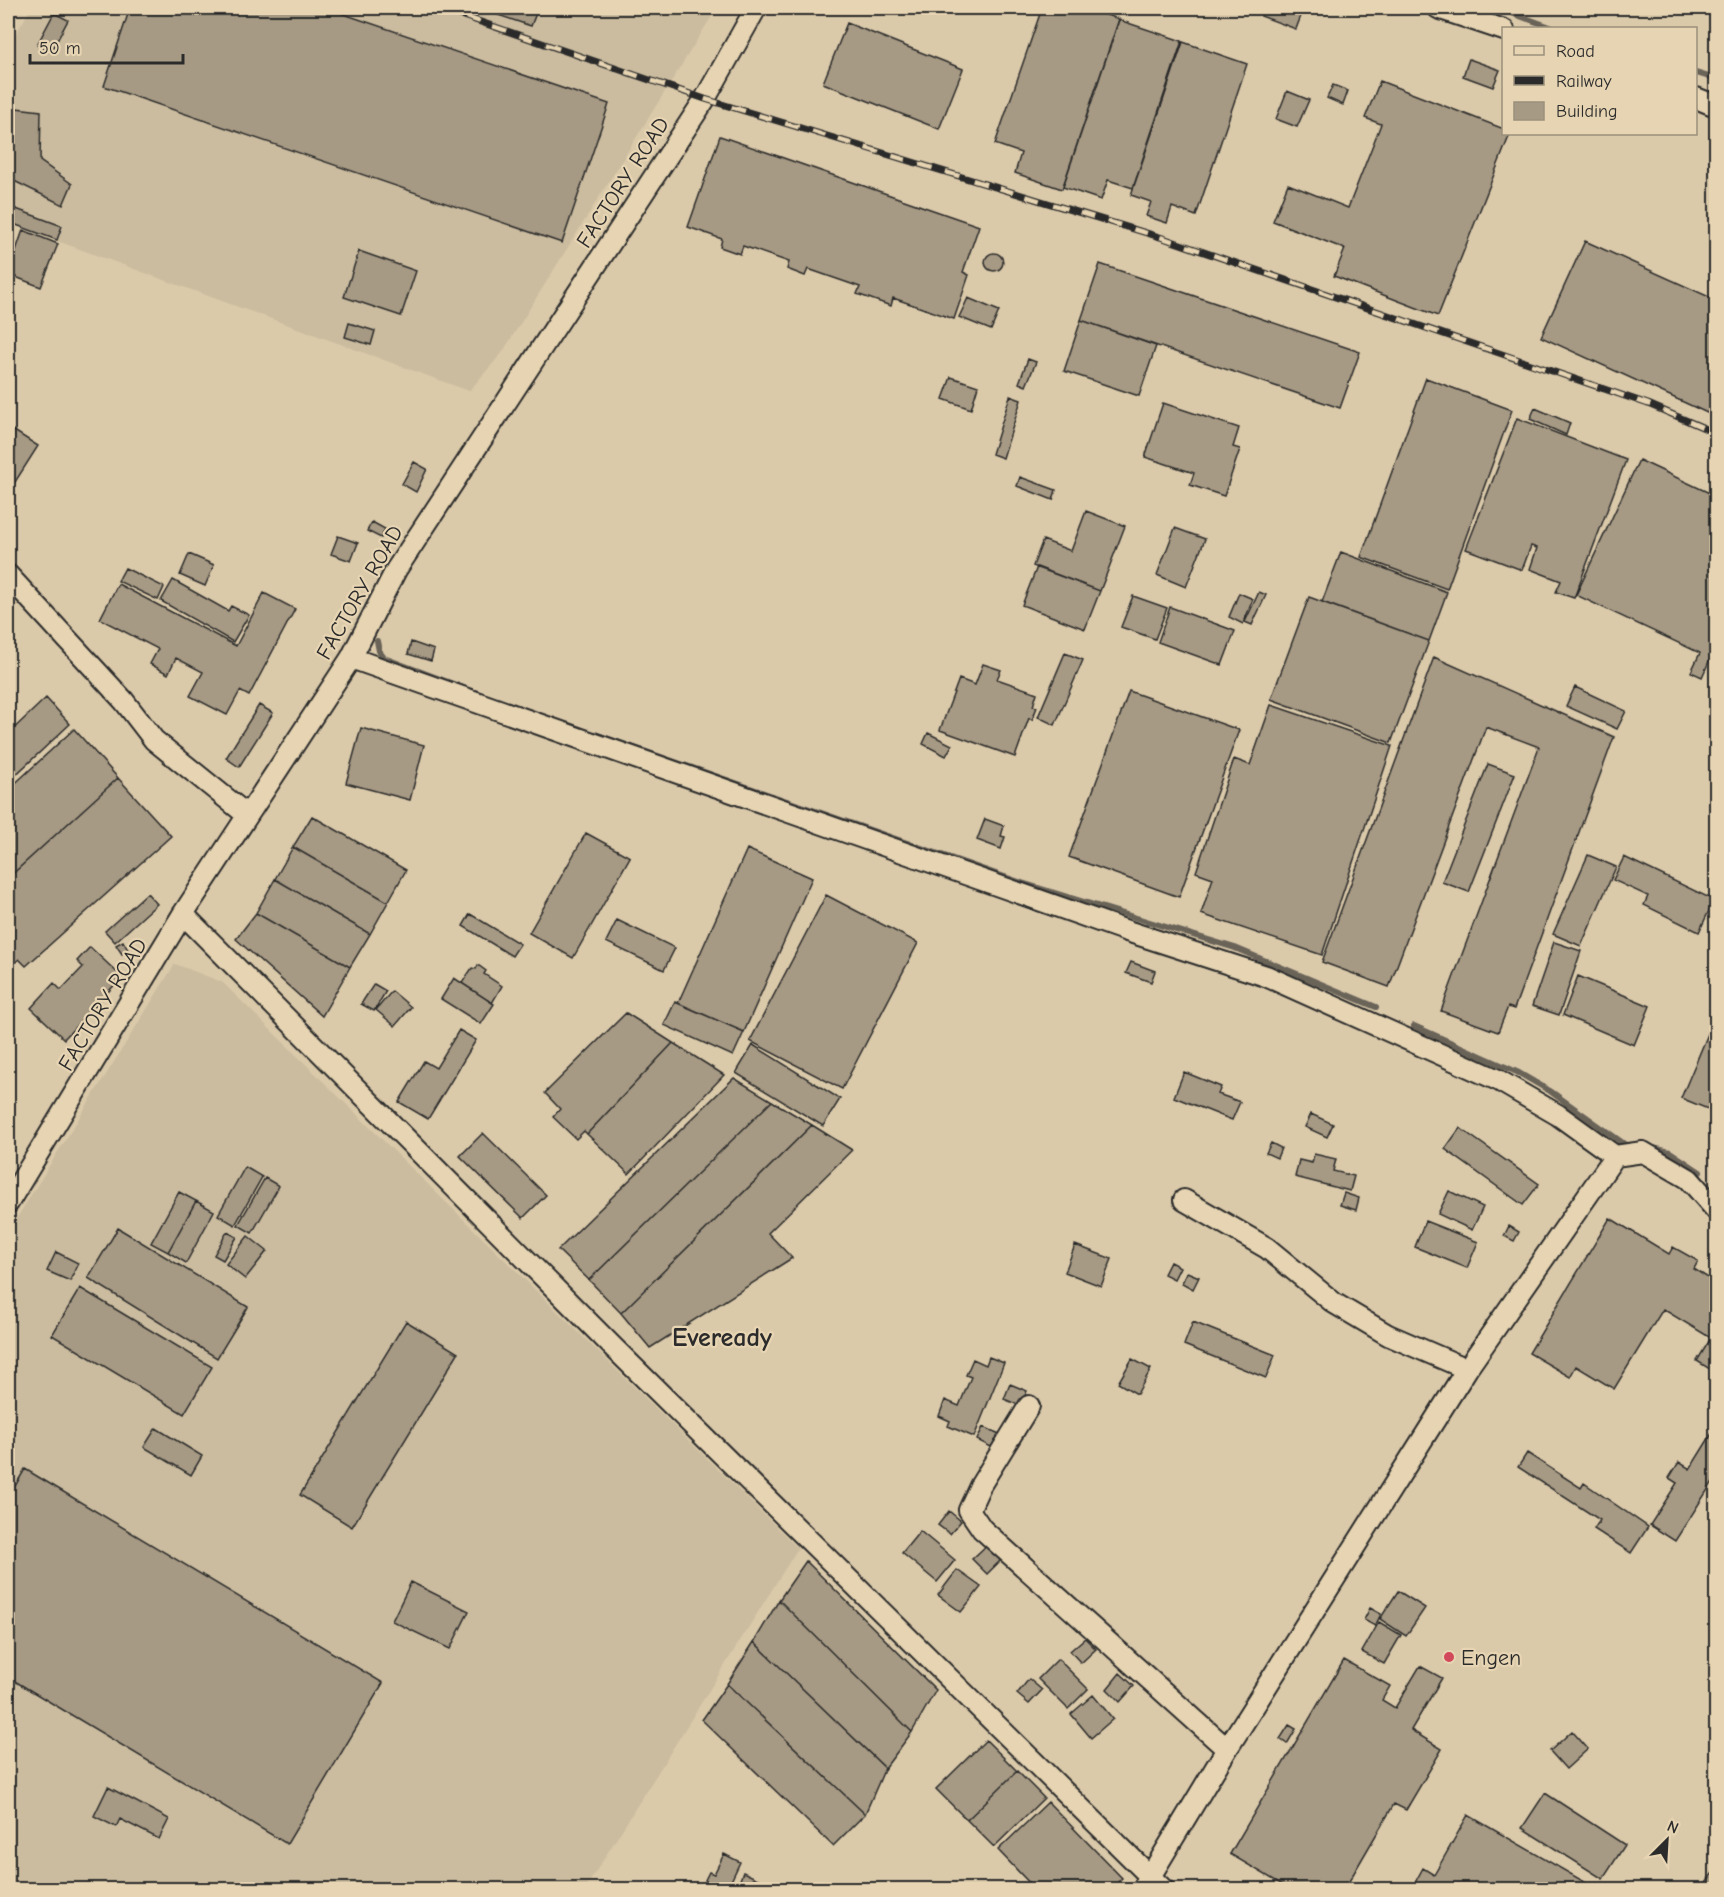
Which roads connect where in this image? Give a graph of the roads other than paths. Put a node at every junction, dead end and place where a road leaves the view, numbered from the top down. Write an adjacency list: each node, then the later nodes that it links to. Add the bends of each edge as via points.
1 (756, 8): 7 (street, FACTORY ROAD, via 705,99 396,570)
2 (1438, 8): 3 (street)
3 (1502, 30)
4 (1697, 99): 5 (street)
5 (1716, 106)
6 (8, 575): 8 (street, via 124,701 154,740)
7 (351, 658): 8 (street, FACTORY ROAD); 10 (street, via 1127,931 1266,976 1498,1080 1558,1115)
8 (247, 815): 9 (street, FACTORY ROAD)
9 (183, 914): 12 (street, FACTORY ROAD); 17 (street)
10 (1615, 1156): 13 (street, via 1643,1152 1689,1179); 14 (street)
11 (1184, 1200): 14 (street, via 1267,1248 1334,1303 1388,1335)
12 (8, 1203)
13 (1716, 1210)
14 (1467, 1369): 16 (street)
15 (1029, 1406): 16 (street, via 969,1510 982,1529)
16 (1227, 1749): 17 (street)
17 (1152, 1885)

